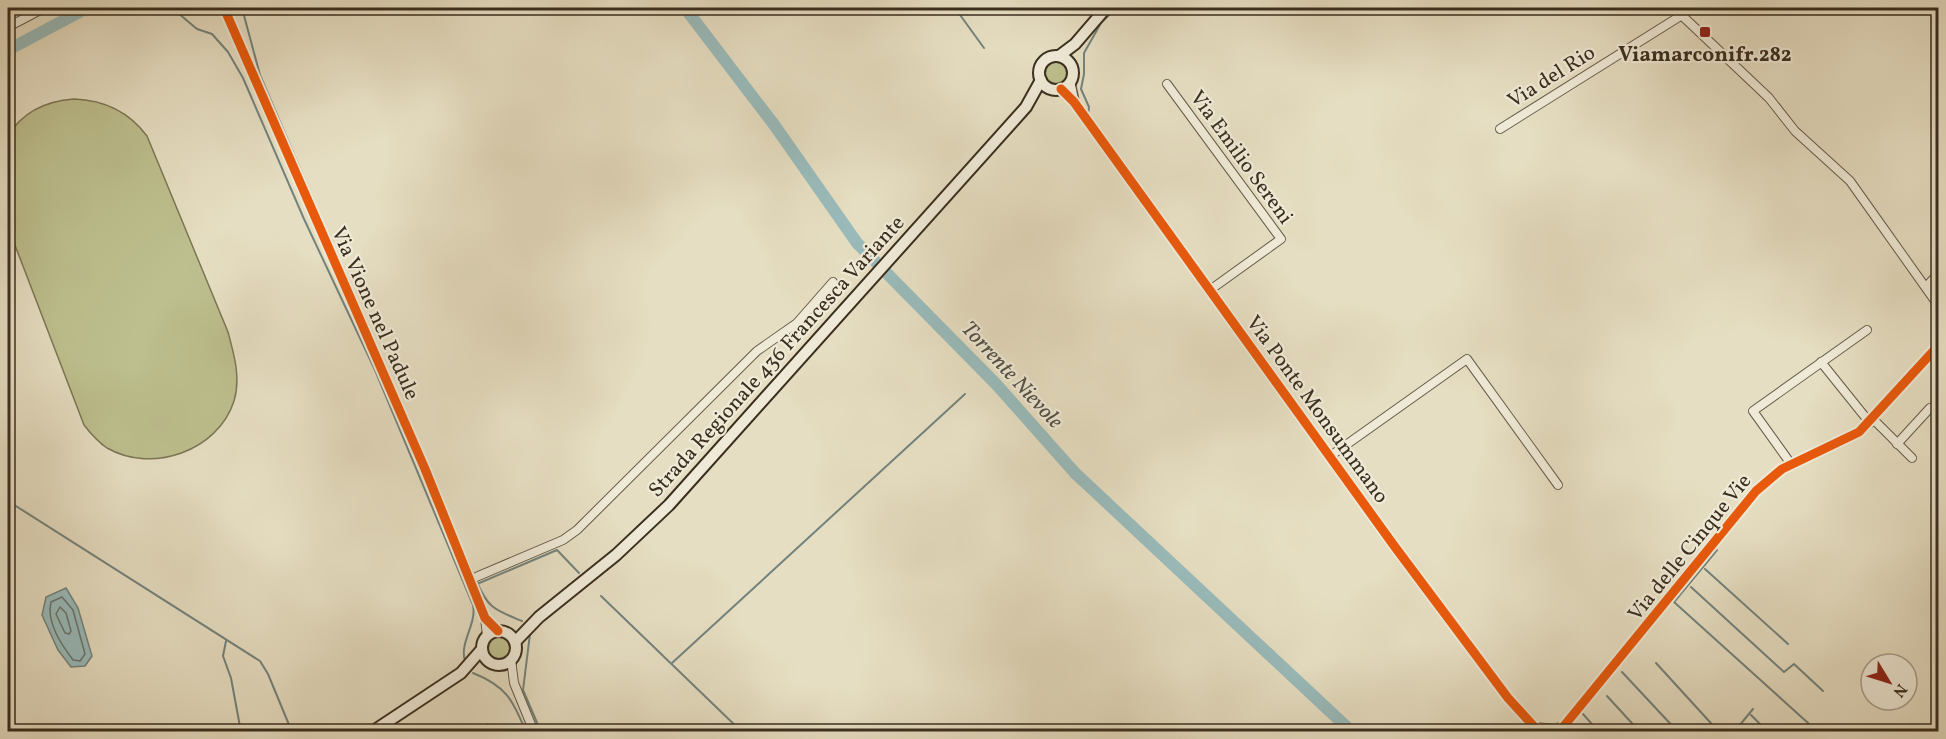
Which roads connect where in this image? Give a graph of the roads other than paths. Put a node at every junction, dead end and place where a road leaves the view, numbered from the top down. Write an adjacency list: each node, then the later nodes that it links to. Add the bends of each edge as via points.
1 (44, 8): 6 (street)
2 (224, 8): 30 (street, Via Vione nel Padule, via 425,469)
3 (1106, 8): 7 (main road)
4 (1674, 8): 5 (street)
5 (1682, 15): 14 (street, Via del Rio); 17 (street, via 1769,98 1795,131 1850,181)
6 (8, 27)
7 (1076, 44): 8 (main road); 9 (main road)
8 (1059, 56): 9 (main road); 10 (main road, via 1042,63)
9 (1070, 63): 12 (main road, via 1073,71)
10 (1041, 80): 12 (main road); 13 (main road)
11 (1167, 84): 18 (street, Via Emilio Sereni, via 1281,239)
12 (1061, 87): 13 (main road); 18 (street, Via Ponte Monsummano)
13 (1026, 106): 32 (main road, Strada Regionale 436 Francesca Variante, via 669,505 616,555 539,617)
14 (1500, 129)
15 (1938, 274): 17 (street)
16 (833, 282): 30 (street, via 797,323 757,351 577,530 563,540)
17 (1926, 286): 19 (street)
18 (1210, 290): 26 (street, Via Ponte Monsummano)
19 (1938, 305)
20 (1867, 330): 22 (street)
21 (1938, 346): 24 (street, Via delle Cinque Vie)
22 (1821, 362): 24 (street); 28 (street, via 1753,411)
23 (1930, 408): 25 (street)
24 (1872, 421): 25 (street); 28 (street, Via delle Cinque Vie, via 1849,438)
25 (1897, 444): 27 (street)
26 (1329, 457): 29 (street, via 1467,359); 39 (street, Via Ponte Monsummano, via 1508,698)
27 (1912, 458)
28 (1791, 464): 38 (street, Via delle Cinque Vie, via 1769,479 1742,507)
29 (1558, 485)
30 (469, 580): 31 (street, Via Vione nel Padule)
31 (485, 618): 32 (street, Via Vione nel Padule); 33 (street)
32 (507, 635): 33 (main road); 35 (main road, via 515,651)
33 (487, 636): 34 (main road)
34 (482, 649): 36 (main road); 37 (main road)
35 (511, 659): 36 (main road); 41 (street, via 512,678)
36 (491, 663): 37 (main road)
37 (461, 673): 40 (main road)
38 (1565, 728): 39 (street); 42 (street, Via delle Cinque Vie)
39 (1537, 729)
40 (372, 732)
41 (534, 732)
42 (1559, 732)

